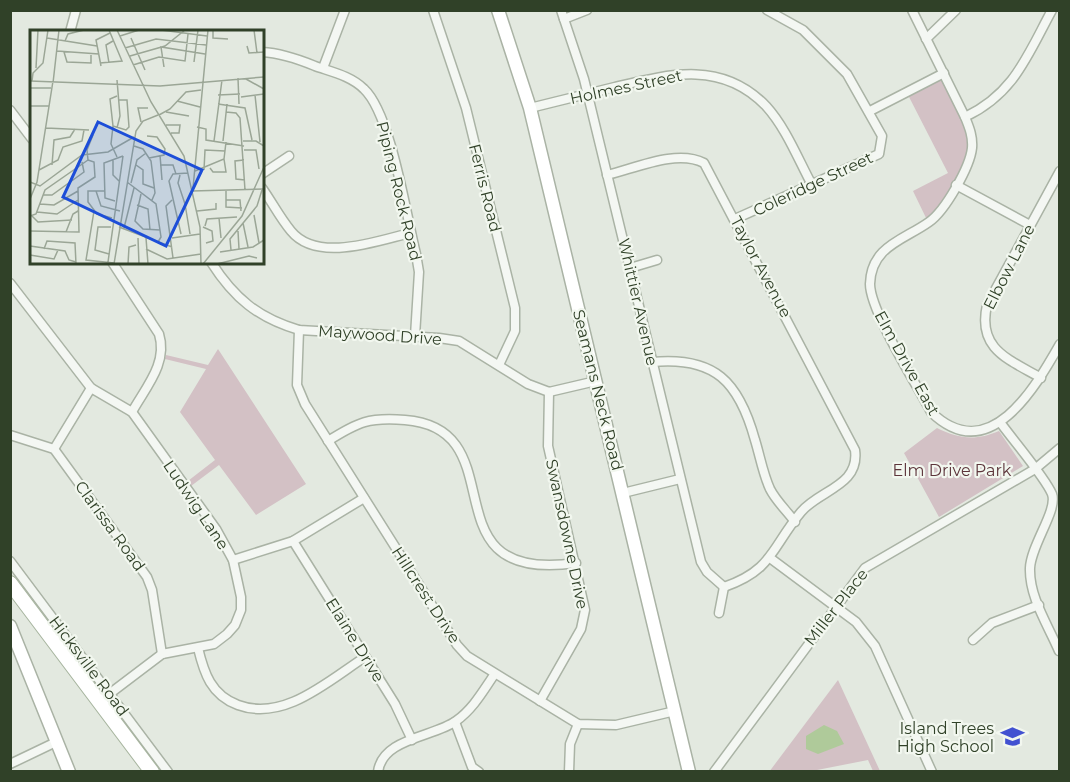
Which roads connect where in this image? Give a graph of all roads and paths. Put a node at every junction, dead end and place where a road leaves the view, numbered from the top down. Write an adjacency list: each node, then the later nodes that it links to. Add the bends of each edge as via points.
1 (76, 10): 11 (street)
2 (345, 10): 14 (street)
3 (432, 10): 41 (street, Ferris Road, via 466,108 514,308 516,331)
4 (498, 10): 17 (main road, Seamans Neck Road)
5 (587, 10): 10 (street)
6 (767, 10): 19 (street, Coleridge Street, via 803,30 835,59)
7 (912, 10): 12 (street, Elm Drive East)
8 (956, 10): 12 (street)
9 (1052, 10): 20 (street, via 1006,89)
10 (562, 15): 16 (street, Whittier Avenue)
11 (71, 30)
12 (926, 39): 15 (street, Elm Drive East)
13 (264, 51): 14 (street, Piping Rock Road)
14 (323, 68): 31 (street, Piping Rock Road, via 358,83 374,101 387,136)
15 (944, 73): 19 (street); 20 (street, Elm Drive East)
16 (587, 94): 17 (street, Holmes Street); 25 (street, Whittier Avenue); 27 (street, Holmes Street, via 682,73 728,81 749,92 780,124)
17 (530, 108): 43 (main road, Seamans Neck Road)
18 (10, 110): 21 (street)
19 (870, 111): 27 (street, Coleridge Street, via 882,136 879,154)
20 (965, 117): 26 (street, Elm Drive East, via 972,147)
21 (30, 136)
22 (289, 156): 24 (street)
23 (1059, 171): 30 (street, Elbow Lane)
24 (264, 173)
25 (607, 175): 29 (street, Taylor Avenue, via 678,158 696,159 708,167); 35 (street, Whittier Avenue)
26 (956, 185): 30 (street); 47 (street, Elm Drive East, via 931,221 894,241 880,254 872,272 871,292 931,412 940,421 959,429 975,430)
27 (812, 186): 29 (street, Coleridge Street)
28 (264, 191): 31 (street, via 291,232 310,244 353,247)
29 (735, 219): 56 (street, Taylor Avenue, via 855,450 849,477 809,504)
30 (1030, 225): 42 (street, Elbow Lane, via 987,305 984,325 995,349)
31 (410, 233): 38 (street, Piping Rock Road, via 418,272)
32 (657, 260): 35 (street)
33 (113, 264): 46 (street, via 159,334 162,345 160,363)
34 (212, 264): 37 (street, Maywood Drive, via 250,309)
35 (630, 267): 40 (street, Whittier Avenue)
36 (10, 283): 44 (street, Ludwig Lane)
37 (299, 330): 38 (street, Maywood Drive); 49 (street, Hillcrest Drive, via 300,393)
38 (415, 336): 41 (street, Maywood Drive, via 459,341)
39 (1059, 344): 42 (street)
40 (652, 362): 53 (street, Whittier Avenue); 56 (street, via 694,362 726,381 748,419 771,490)
41 (499, 365): 45 (street, Maywood Drive)
42 (1041, 378): 47 (street, via 1016,411)
43 (596, 381): 45 (street); 54 (main road, Seamans Neck Road)
44 (91, 388): 46 (street, Ludwig Lane); 51 (street)
45 (549, 392): 61 (street, Swansdowne Drive, via 548,446)
46 (132, 412): 59 (street, Ludwig Lane, via 216,529)
47 (1000, 422): 52 (street)
48 (10, 435): 51 (street)
49 (328, 441): 55 (street, Hillcrest Drive); 61 (street, via 371,419 419,421 437,428 459,448 481,524 497,549 530,566)
50 (1059, 448): 52 (street, Miller Place)
51 (54, 449): 71 (street, Clarissa Road, via 147,577)
52 (1035, 469): 64 (street, via 1053,501 1031,557 1030,577); 65 (street, Miller Place, via 865,567)
53 (680, 479): 54 (street); 63 (street, Whittier Avenue, via 701,562)
54 (623, 493): 76 (main road, Seamans Neck Road)
55 (364, 498): 57 (street); 73 (street, Hillcrest Drive, via 457,645)
56 (795, 522): 58 (street)
57 (293, 542): 59 (street); 72 (street, Elaine Drive)
58 (771, 558): 63 (street, via 748,579); 65 (street)
59 (233, 560): 69 (street, Ludwig Lane, via 241,610 235,625 219,642)
60 (10, 561): 74 (street, Hicksville Road)
61 (576, 563): 75 (street, Swansdowne Drive, via 585,601 584,620)
62 (10, 584): 74 (main road, Hicksville Road)
63 (724, 587): 66 (street)
64 (1039, 605): 68 (street, via 992,623); 70 (street)
65 (835, 606): 89 (street, Miller Place); 90 (street, via 856,622 875,646)
66 (719, 613)
67 (10, 626): 80 (main road)
68 (973, 640)
69 (198, 648): 71 (street, Ludwig Lane); 72 (street, via 204,674 216,691 233,703 256,710 295,701)
70 (1059, 651)
71 (162, 654): 74 (street, Ludwig Lane)
72 (366, 657): 79 (street, Elaine Drive)
73 (494, 675): 75 (street, Hillcrest Drive); 77 (street, via 470,709)
74 (105, 697): 83 (main road, Hicksville Road); 84 (street, Hicksville Road)
75 (540, 701): 78 (street, Hillcrest Drive)
76 (675, 711): 78 (street, Hillcrest Drive, via 616,725); 88 (main road, Seamans Neck Road)
77 (455, 722): 79 (street); 86 (street, via 472,767)
78 (578, 724): 87 (street, via 570,744)
79 (412, 740): 85 (street, via 385,755)
80 (56, 742): 81 (street); 82 (main road)
81 (10, 764)
82 (69, 771)
83 (152, 771)
84 (168, 771)
85 (378, 771)
86 (479, 771)
87 (569, 771)
88 (689, 771)
89 (714, 771)
90 (932, 771)

